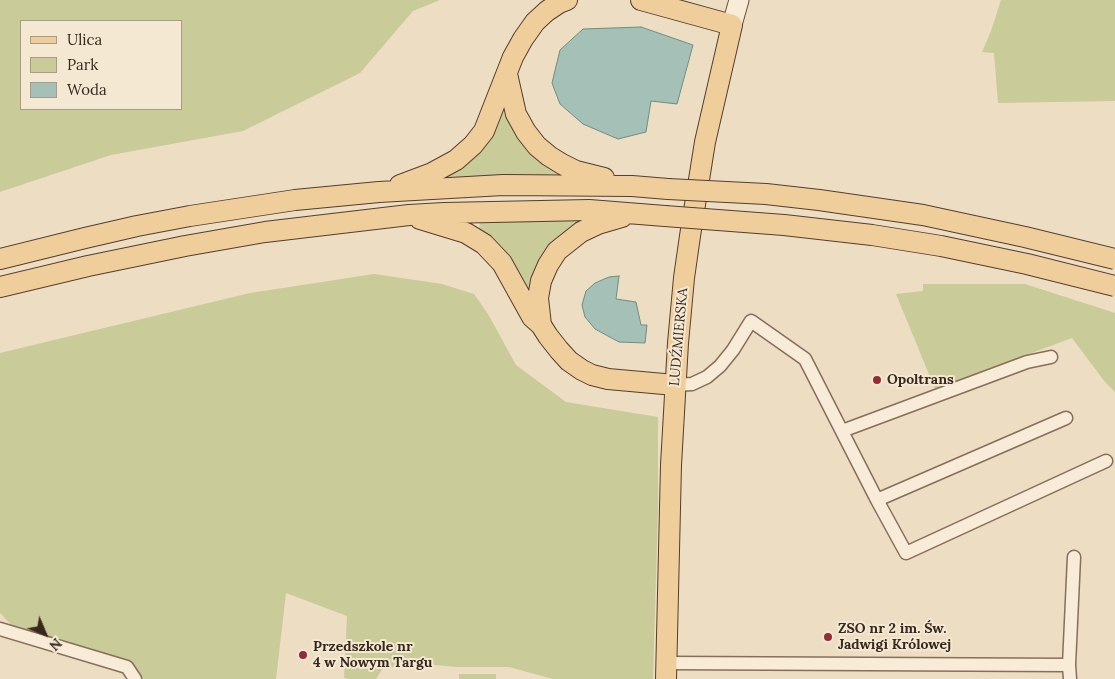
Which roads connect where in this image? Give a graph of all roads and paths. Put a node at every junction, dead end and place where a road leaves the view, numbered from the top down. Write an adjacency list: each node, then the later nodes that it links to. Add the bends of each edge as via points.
1 (567, 0): 5 (main road, via 535,22 523,39)
2 (641, 0): 4 (main road)
3 (740, 0): 4 (main road, LUDŹMIERSKA)
4 (732, 25): 16 (main road, LUDŹMIERSKA, via 707,133 690,236)
5 (507, 74): 6 (main road, via 516,114 536,146 576,171); 7 (main road, via 484,131 473,145 456,160 432,173)
6 (632, 186): 7 (main road, via 503,185); 11 (main road, bridge, via 775,195 923,215)
7 (379, 192): 10 (main road, via 295,200 190,216)
8 (636, 213): 9 (main road, via 552,210); 12 (main road, bridge, via 872,235 942,246); 14 (main road, via 581,232 556,251 541,281 538,298)
9 (409, 215): 13 (main road, via 194,244); 14 (main road, via 466,233 484,244 502,263 532,317)
10 (0, 259)
11 (1115, 260)
12 (1115, 286)
13 (0, 287)
14 (541, 325): 16 (main road, via 570,360 592,375)
15 (1051, 357): 18 (street, via 1027,362)
16 (675, 385): 18 (street, via 692,384 707,377 733,350 751,321 805,359); 24 (main road, LUDŹMIERSKA)
17 (1066, 418): 20 (street)
18 (842, 431): 20 (street)
19 (1106, 461): 20 (street, via 906,553)
20 (877, 500)
21 (1074, 557): 23 (street)
22 (0, 629): 25 (street, via 127,667)
23 (1069, 665): 24 (street); 26 (street)
24 (666, 671)
25 (135, 679)
26 (1070, 679)

